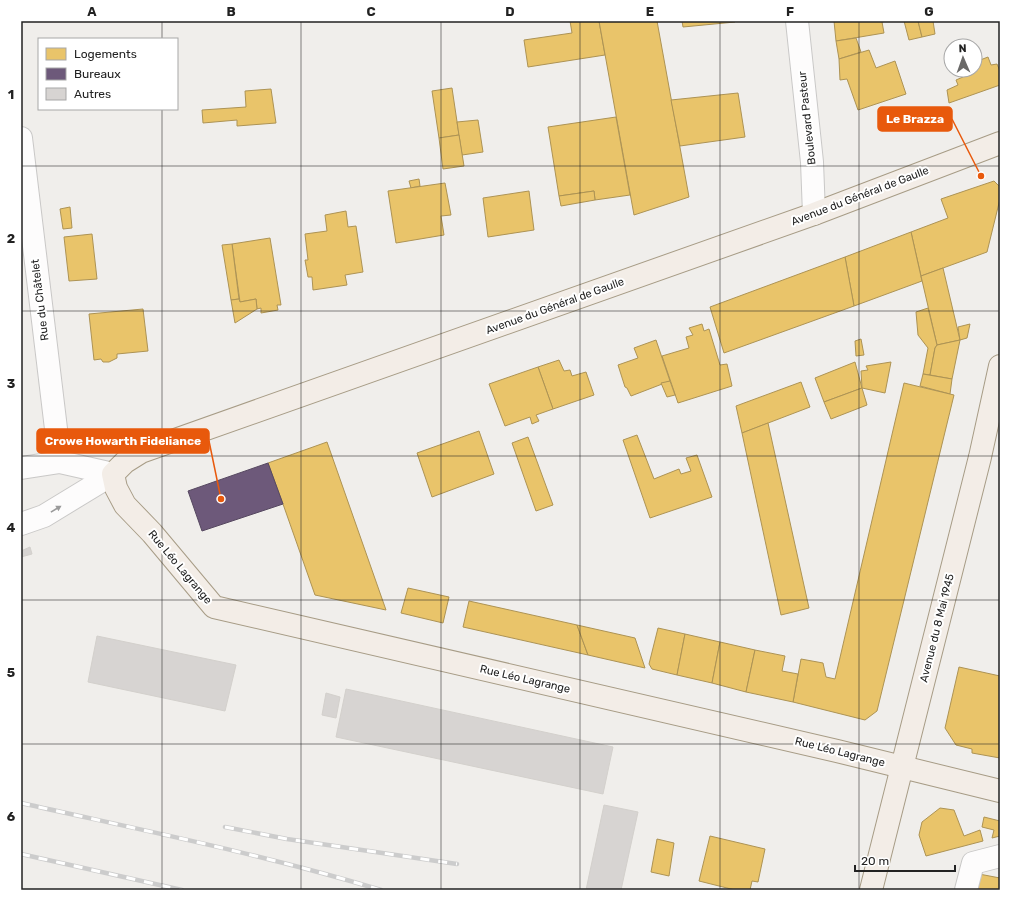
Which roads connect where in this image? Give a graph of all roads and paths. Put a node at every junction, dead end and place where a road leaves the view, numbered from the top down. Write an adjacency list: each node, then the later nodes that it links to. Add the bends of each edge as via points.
1 (797, 21): 4 (street, Boulevard Pasteur, via 812,162)
2 (21, 138): 6 (street, Rue du Châtelet)
3 (1000, 143): 4 (main road, Avenue du Général de Gaulle)
4 (814, 214): 8 (main road, Avenue du Général de Gaulle, via 141,452)
5 (1000, 366): 11 (main road, Avenue du 8 Mai 1945, via 980,457)
6 (60, 462): 7 (street); 8 (street)
7 (21, 468)
8 (113, 474): 9 (street, via 29,480); 10 (street, one-way to 8, via 44,516); 11 (main road, Rue Léo Lagrange, via 116,488 125,505 214,607)
9 (21, 483)
10 (21, 524)
11 (902, 767): 12 (main road, Rue Léo Lagrange); 14 (main road, Avenue du 8 Mai 1945)
12 (1000, 791)
13 (1000, 856): 15 (street, via 973,863)
14 (871, 890)
15 (966, 890)

